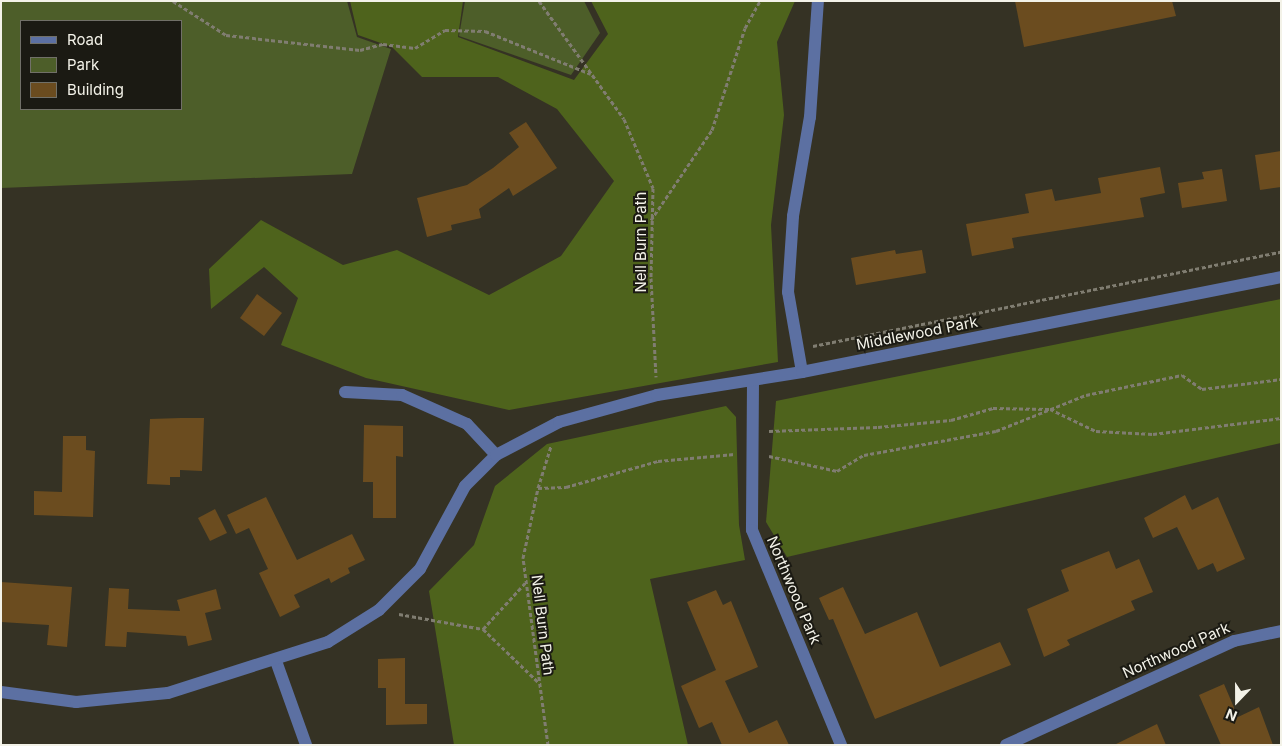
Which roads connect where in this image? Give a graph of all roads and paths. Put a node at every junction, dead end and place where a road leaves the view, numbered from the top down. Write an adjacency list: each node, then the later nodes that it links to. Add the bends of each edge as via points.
1 (173, 1): 5 (path, via 226,34 360,50 383,44 415,48 445,30 485,31)
2 (539, 1): 5 (path, Nell Burn Path)
3 (760, 1): 6 (path, via 746,28 712,130)
4 (818, 1): 9 (street, via 810,117 793,216 788,292)
5 (591, 74): 6 (path, Nell Burn Path, via 624,119 653,188)
6 (651, 220): 14 (path, Nell Burn Path)
7 (1281, 252): 9 (path)
8 (1281, 277): 10 (street, Middlewood Park)
9 (796, 349): 10 (street)
10 (802, 372): 12 (street, Middlewood Park)
11 (1281, 379): 15 (path, via 1202,389 1182,375 1086,396)
12 (753, 381): 14 (street, Middlewood Park); 18 (street, Northwood Park)
13 (346, 392): 20 (street, via 402,396 467,424)
14 (658, 395): 17 (street, Middlewood Park)
15 (1050, 409): 16 (path, via 1096,431 1153,434); 18 (path, via 993,408 950,420 878,427); 19 (path, via 996,431 864,455 837,471)
16 (1281, 418)
17 (559, 422): 20 (street, Middlewood Park); 21 (path, Nell Burn Path)
18 (754, 432): 19 (street, Northwood Park)
19 (753, 453): 21 (path, via 658,461 566,487); 31 (street, Northwood Park, via 752,530)
20 (496, 455): 23 (street, Middlewood Park, via 465,486 420,569)
21 (538, 488): 22 (path, Nell Burn Path, via 523,558)
22 (526, 582): 24 (path); 27 (path, Nell Burn Path)
23 (379, 610): 24 (path); 26 (street, Middlewood Park, via 328,642)
24 (483, 629): 27 (path)
25 (1281, 631): 32 (street, Northwood Park, via 1234,641)
26 (276, 661): 28 (street, Middlewood Park, via 168,693 76,702); 29 (street)
27 (538, 682): 30 (path, Nell Burn Path)
28 (1, 692)
29 (306, 745)
30 (548, 745)
31 (841, 745)
32 (1006, 745)

